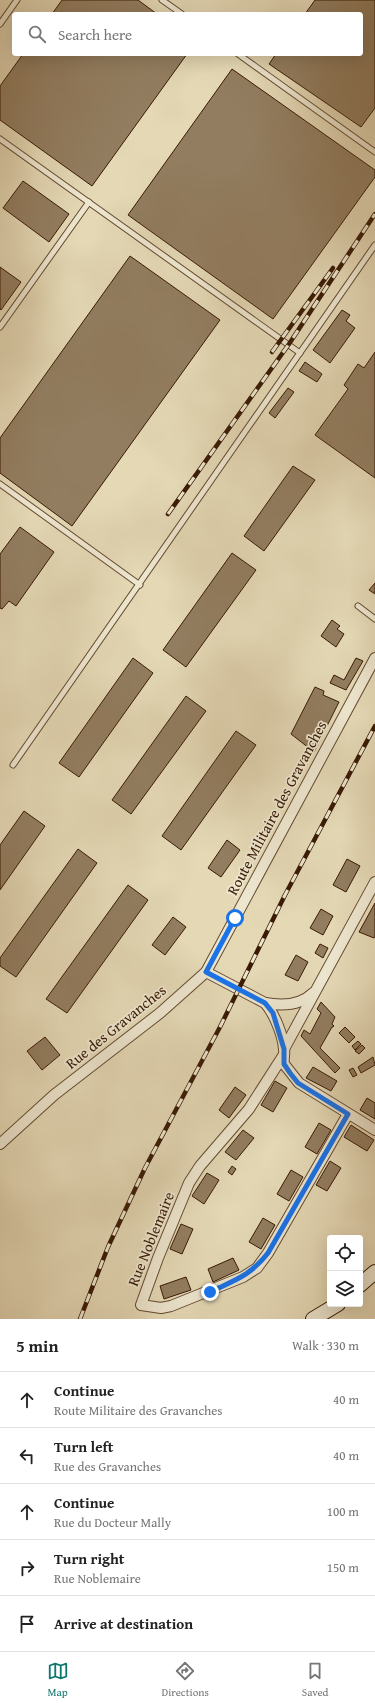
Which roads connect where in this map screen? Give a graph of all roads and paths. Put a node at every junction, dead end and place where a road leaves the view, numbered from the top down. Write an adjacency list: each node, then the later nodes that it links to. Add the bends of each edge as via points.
1 (17, 0): 4 (lane)
2 (162, 0): 3 (lane)
3 (179, 12)
4 (0, 24)
5 (241, 56): 7 (lane)
6 (0, 139): 8 (lane)
7 (375, 152)
8 (89, 202): 10 (lane); 11 (lane)
9 (375, 245): 11 (lane)
10 (0, 327)
11 (300, 353): 13 (lane)
12 (0, 484): 13 (lane)
13 (140, 585): 17 (lane)
14 (358, 606): 15 (lane)
15 (375, 619)
16 (375, 658): 19 (street, Route Militaire des Gravanches)
17 (13, 765)
18 (375, 882): 20 (street)
19 (206, 972): 21 (street); 25 (street, Rue des Gravanches, via 54,1096)
20 (316, 990): 21 (street, via 299,1003 280,1005); 22 (street)
21 (261, 1001): 22 (street, via 273,1013)
22 (284, 1052): 23 (street, via 284,1064 298,1083); 23 (street, Rue Noblemaire, via 249,1109 200,1166 189,1183 141,1305 160,1308 171,1306 243,1277 257,1268)
23 (348, 1114): 24 (street)
24 (375, 1130)
25 (0, 1144)
26 (375, 1272): 27 (main road)
27 (363, 1282)
28 (334, 1307): 30 (main road)
29 (335, 1307): 31 (main road)
30 (313, 1319)
31 (323, 1319)

